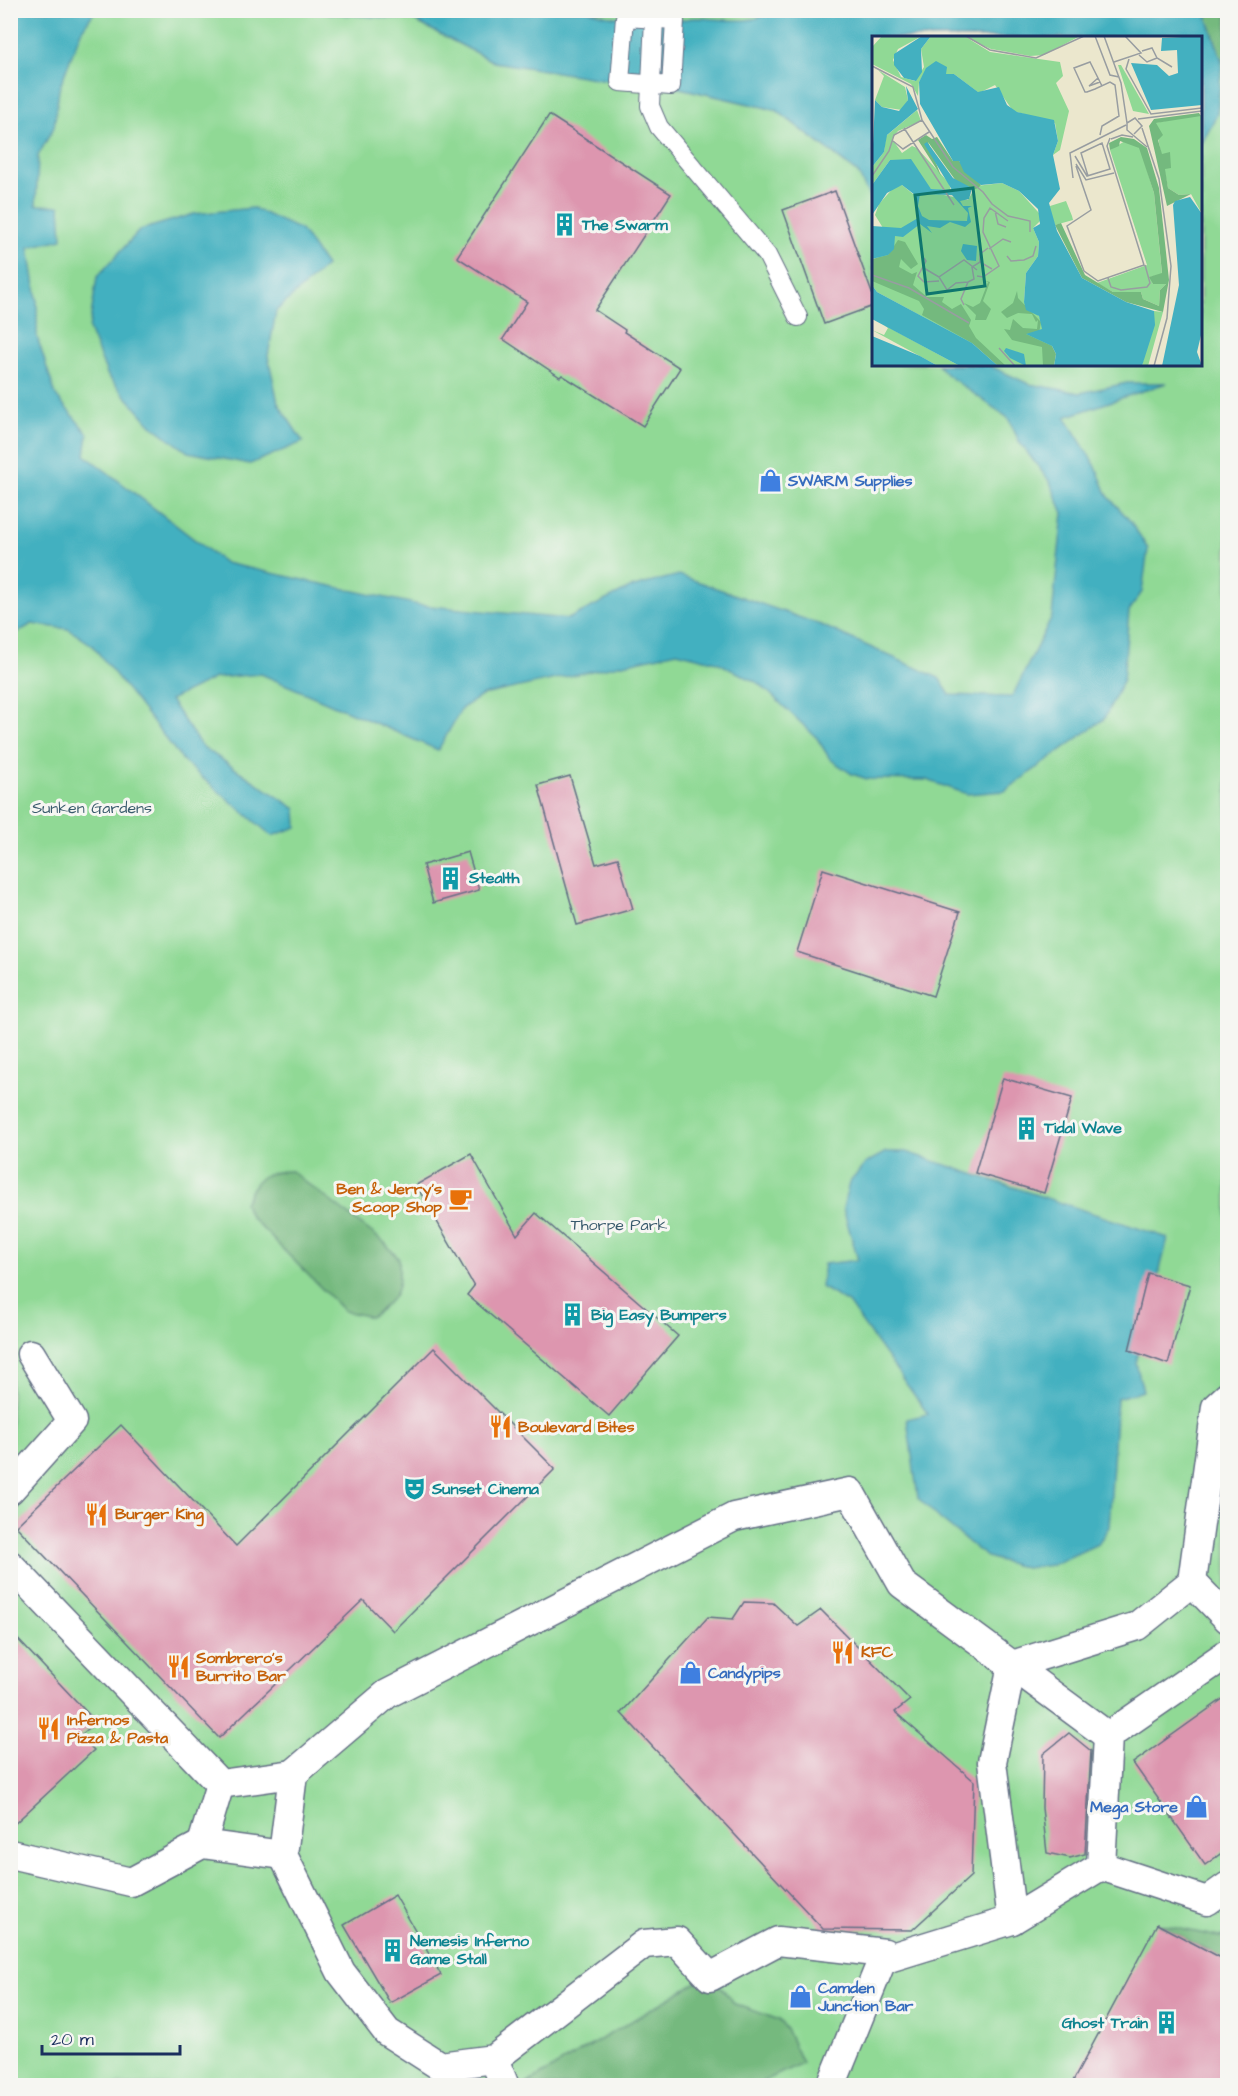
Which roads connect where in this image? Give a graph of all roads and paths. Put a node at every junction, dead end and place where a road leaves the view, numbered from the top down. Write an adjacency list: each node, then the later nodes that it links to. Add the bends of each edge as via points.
1 (654, 14): 2 (lane, via 675,20 671,86); 2 (lane, via 625,17 620,82)
2 (650, 84): 3 (lane, via 650,106 659,127 767,255)
3 (798, 316)
4 (31, 1354): 6 (street, via 72,1421)
5 (1227, 1396): 8 (street, via 1216,1407)
6 (10, 1490)
7 (10, 1565): 14 (street)
8 (1192, 1582): 9 (street); 11 (street, via 1137,1626)
9 (1227, 1619)
10 (1227, 1653): 12 (street)
11 (1012, 1665): 12 (street); 13 (street, via 902,1584 850,1492 734,1517 387,1695); 20 (street, via 992,1762)
12 (1108, 1736): 18 (street)
13 (292, 1774): 14 (street); 17 (street)
14 (220, 1784): 15 (street)
15 (202, 1844): 16 (street, via 131,1882); 17 (street)
16 (10, 1854)
17 (283, 1855): 22 (street, via 341,1972 387,2032 440,2066)
18 (1101, 1866): 19 (street, via 1207,1901); 20 (street)
19 (1227, 1886)
20 (1012, 1920): 21 (street)
21 (882, 1960): 22 (street, via 885,1953 778,1941 710,1977 677,1941 644,1944); 24 (street)
22 (494, 2059): 23 (street)
23 (505, 2085)
24 (831, 2085)

